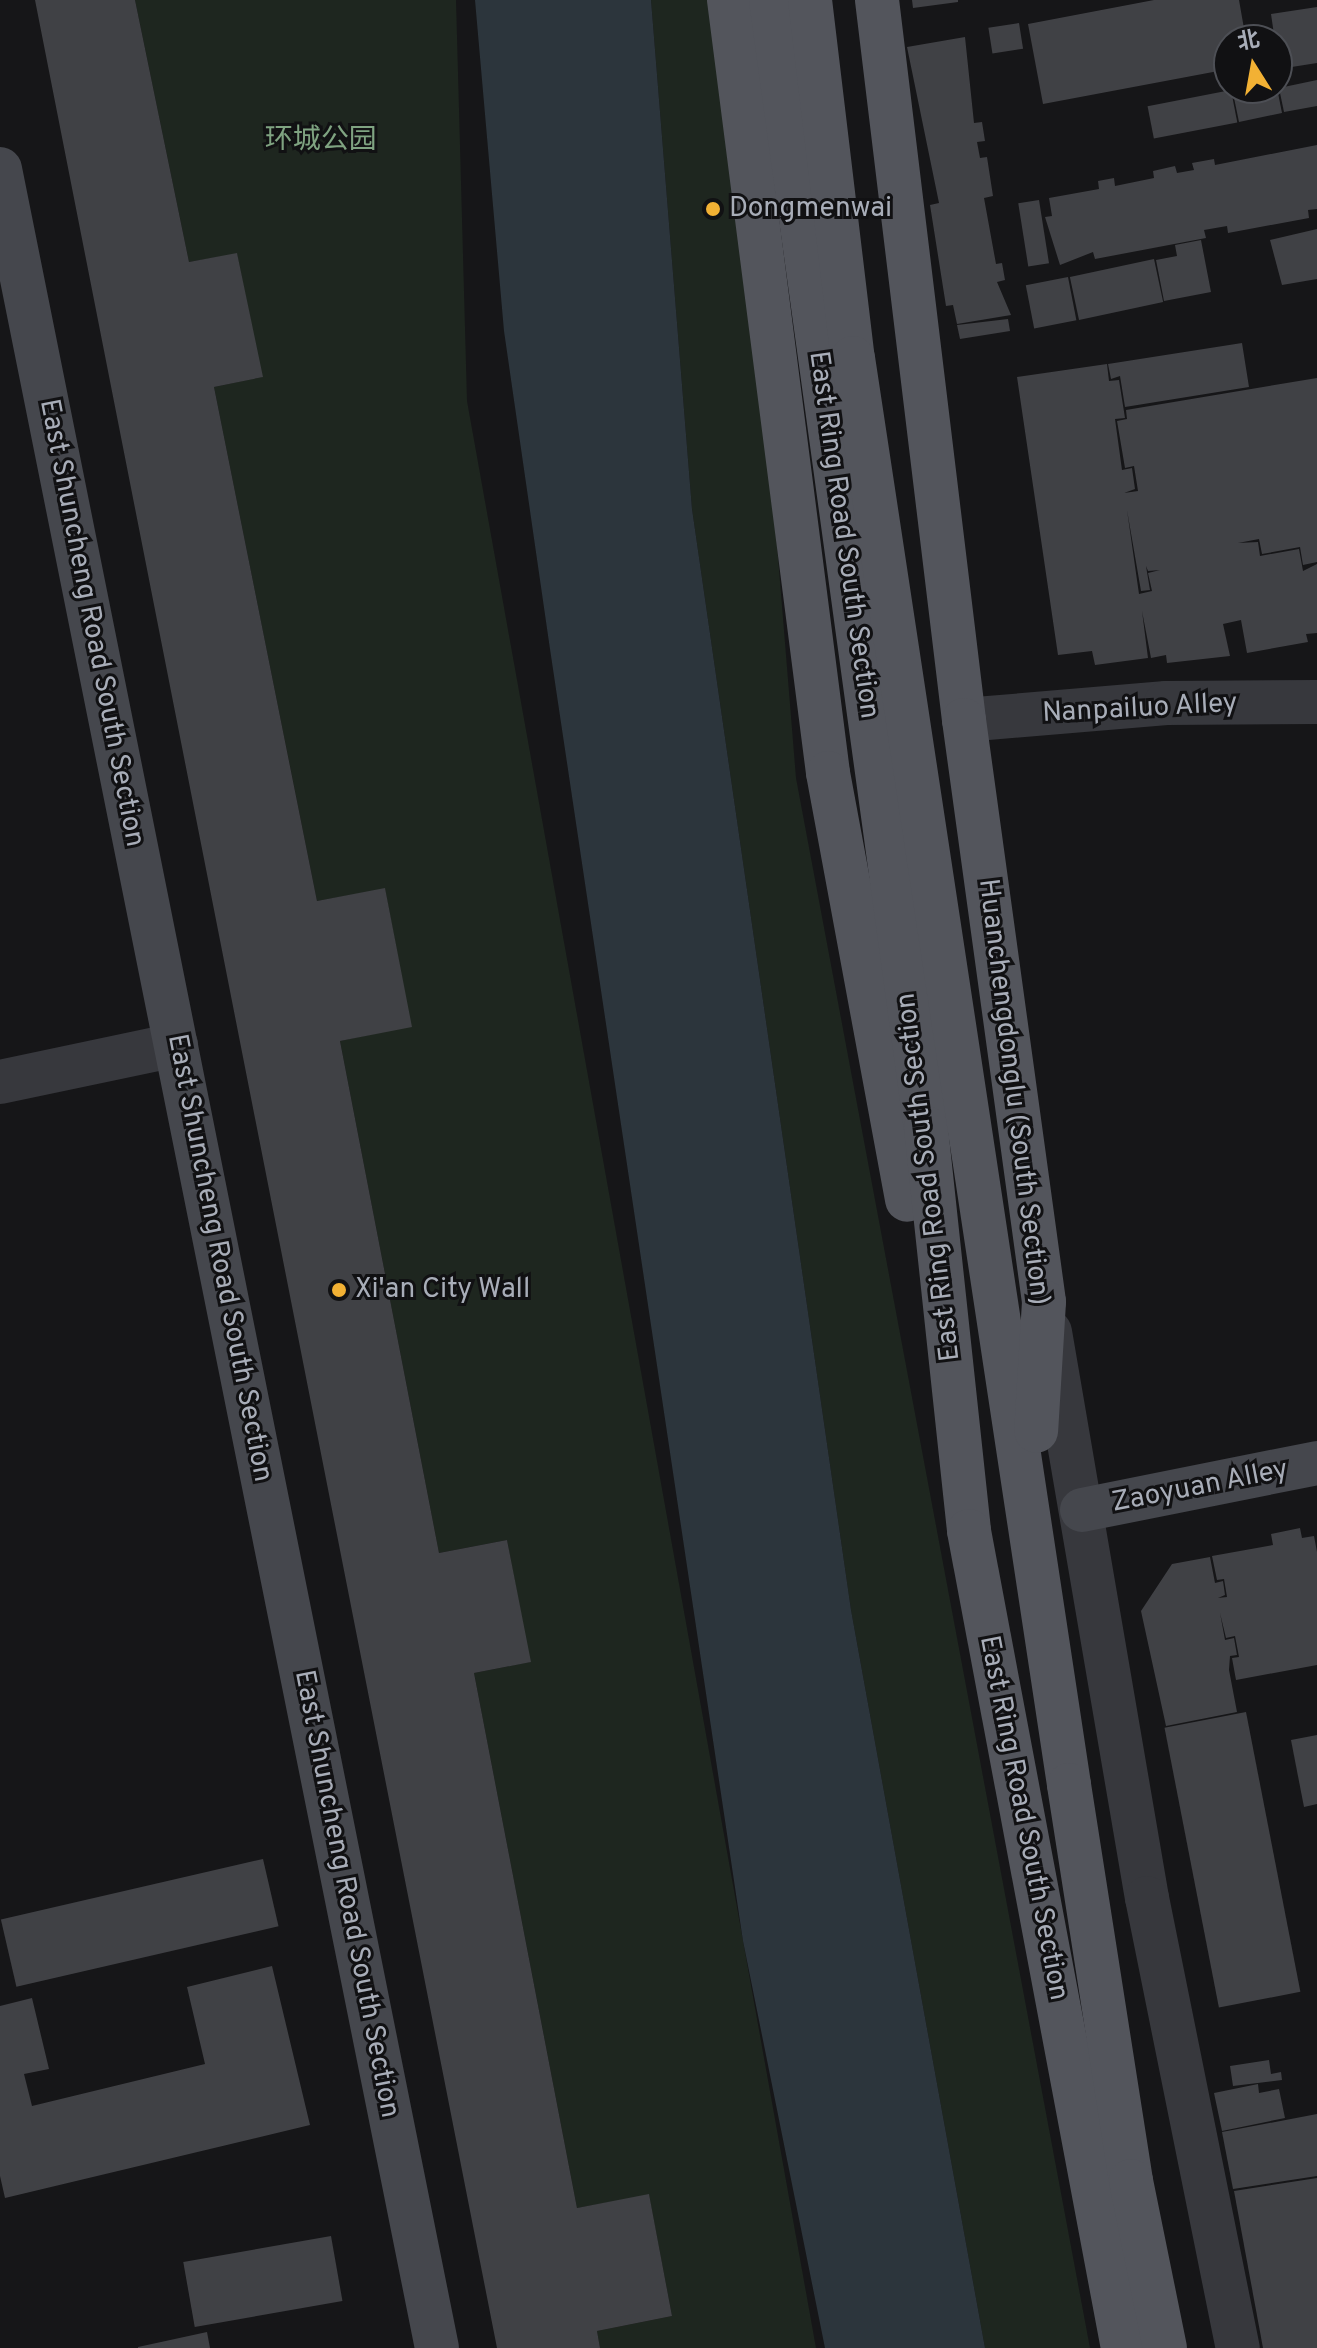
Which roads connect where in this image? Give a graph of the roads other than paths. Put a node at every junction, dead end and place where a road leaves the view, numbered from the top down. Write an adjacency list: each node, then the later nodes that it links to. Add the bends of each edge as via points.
1 (729, 0): 14 (main road, via 828,773)
2 (771, 0): 14 (main road, East Ring Road South Section, via 926,1128)
3 (810, 0): 13 (main road, East Ring Road South Section, via 853,358)
4 (877, 0): 7 (main road, Huanchengdonglu (South Section))
5 (0, 169): 8 (street, East Shuncheng Road South Section)
6 (1317, 702): 7 (street, Nanpailuo Alley, via 1166,703)
7 (964, 720): 10 (main road, Huanchengdonglu (South Section))
8 (176, 1045): 9 (street); 15 (street, East Shuncheng Road South Section)
9 (0, 1082)
10 (1044, 1302): 12 (street); 13 (main road, Huanchengdonglu (South Section))
11 (1317, 1463): 12 (street, Zaoyuan Alley)
12 (1082, 1510): 18 (street, via 1147,1898)
13 (1030, 1514): 17 (main road, East Ring Road South Section, via 1131,2181)
14 (969, 1531): 16 (main road, East Ring Road South Section)
15 (437, 2348)
16 (1123, 2348)
17 (1165, 2348)
18 (1238, 2348)

